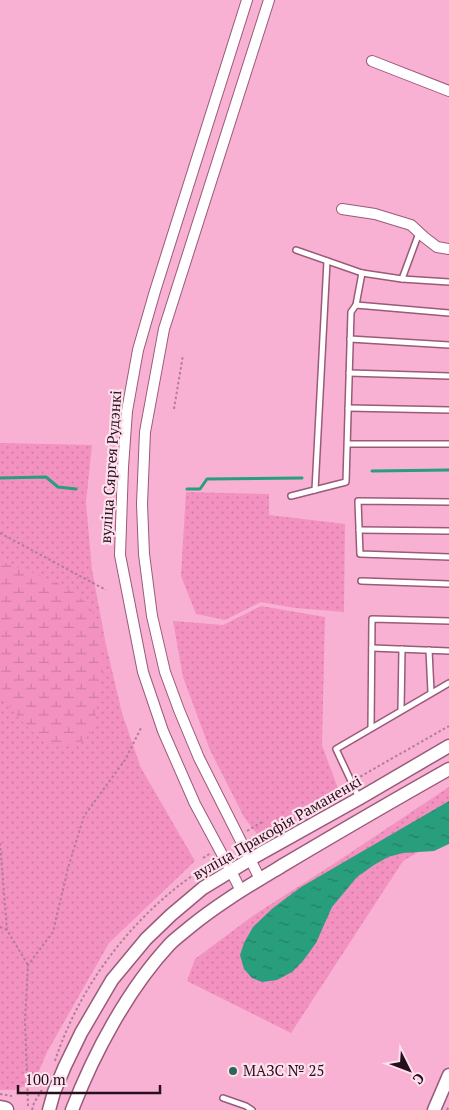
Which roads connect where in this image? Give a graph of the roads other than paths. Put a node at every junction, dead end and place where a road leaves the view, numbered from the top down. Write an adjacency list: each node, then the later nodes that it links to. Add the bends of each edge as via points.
1 (247, 0): 44 (street, вуліца Сяргея Рудэнкі, via 138,350 127,411 120,554 143,672 163,732 195,804)
2 (269, 0): 43 (street, via 164,329 145,432 142,504 152,616 165,672 199,758)
3 (372, 61): 4 (street)
4 (449, 92)
5 (342, 209): 6 (street, via 411,225)
6 (419, 233): 7 (street, via 437,247); 11 (lane)
7 (449, 249)
8 (296, 250): 9 (lane)
9 (327, 261): 10 (lane); 23 (lane)
10 (362, 273): 11 (lane); 13 (lane)
11 (402, 279): 12 (lane)
12 (449, 282)
13 (356, 305): 14 (lane); 15 (lane, via 351,312)
14 (449, 313)
15 (350, 339): 16 (lane); 17 (lane)
16 (449, 345)
17 (349, 374): 18 (lane); 19 (lane)
18 (449, 376)
19 (348, 408): 20 (lane); 21 (lane)
20 (449, 410)
21 (348, 444): 22 (lane); 23 (lane, via 346,482)
22 (449, 444)
23 (315, 490): 24 (lane)
24 (291, 496)
25 (449, 502): 26 (lane, via 358,501)
26 (359, 530): 27 (lane); 28 (lane, via 360,554)
27 (449, 531)
28 (449, 557)
29 (361, 581): 30 (lane)
30 (449, 584)
31 (449, 621): 32 (lane, via 372,619)
32 (372, 648): 33 (lane); 39 (lane)
33 (402, 649): 34 (lane); 38 (lane)
34 (429, 650): 35 (lane); 37 (lane)
35 (449, 651)
36 (449, 683): 37 (lane)
37 (431, 692): 38 (lane)
38 (401, 710): 39 (lane)
39 (371, 728): 42 (lane, via 336,749)
40 (449, 746): 42 (street, вуліца Пракофія Раманенкі)
41 (449, 769): 45 (street)
42 (360, 798): 43 (street, вуліца Пракофія Раманенкі)
43 (249, 860): 44 (street, вуліца Пракофія Раманенкі); 45 (street)
44 (231, 871): 46 (street, вуліца Сяргея Рудэнкі); 51 (street, вуліца Пракофія Раманенкі, via 171,915 112,980 64,1066)
45 (260, 879): 46 (street)
46 (241, 891): 52 (street, via 203,916 171,943 146,972 107,1036)
47 (449, 1075): 54 (street)
48 (223, 1098): 53 (lane)
49 (9, 1103): 50 (main road)
50 (0, 1109)
51 (49, 1110)
52 (72, 1110)
53 (252, 1110)
54 (434, 1110)

